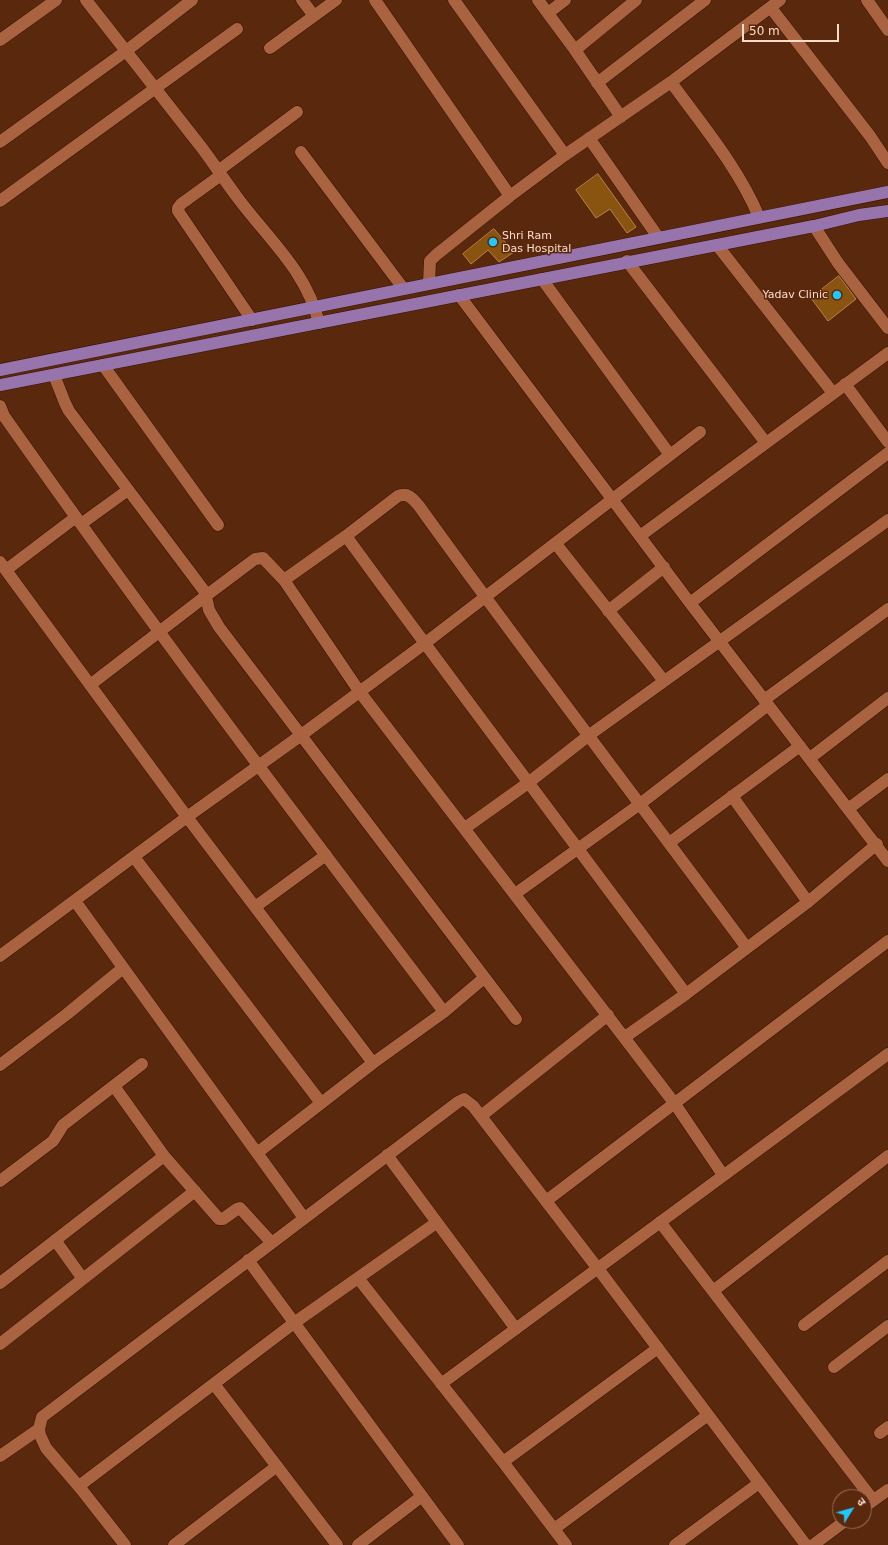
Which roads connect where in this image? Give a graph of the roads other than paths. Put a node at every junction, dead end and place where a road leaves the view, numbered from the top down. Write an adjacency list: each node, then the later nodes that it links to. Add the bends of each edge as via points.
1 (56, 0): 18 (street)
2 (86, 0): 21 (street)
3 (192, 0): 21 (street)
4 (302, 0): 15 (street)
5 (336, 0): 15 (street)
6 (375, 0): 34 (street)
7 (454, 0): 30 (street)
8 (538, 0): 14 (street)
9 (565, 0): 14 (street)
10 (636, 0): 20 (street)
11 (706, 0): 23 (street)
12 (867, 0): 17 (street)
13 (775, 4): 22 (street); 31 (street)
14 (548, 13): 20 (street)
15 (314, 16): 19 (street)
16 (237, 28): 24 (street)
17 (888, 30)
18 (0, 40)
19 (270, 48)
20 (575, 50): 23 (street)
21 (126, 51): 24 (street); 28 (street)
22 (671, 82): 26 (street); 37 (street, via 740,178)
23 (597, 83): 26 (street)
24 (155, 89): 32 (street); 35 (street)
25 (297, 112): 32 (street)
26 (621, 118): 27 (street)
27 (589, 138): 30 (street); 39 (street)
28 (0, 142)
29 (301, 152): 44 (street)
30 (565, 155): 34 (street)
31 (888, 163)
32 (220, 173): 46 (street, via 287,257); 47 (street, via 181,204 178,211)
33 (888, 192): 37 (main road)
34 (510, 196): 43 (street, via 432,257)
35 (0, 201)
36 (888, 210): 38 (main road)
37 (759, 217): 39 (main road)
38 (814, 226): 40 (main road); 49 (street, via 838,263)
39 (658, 237): 43 (main road)
40 (717, 245): 41 (main road); 56 (street)
41 (627, 262): 42 (main road); 60 (street)
42 (542, 279): 45 (main road); 62 (street)
43 (429, 283): 44 (main road)
44 (403, 288): 46 (main road)
45 (459, 295): 48 (main road); 64 (street)
46 (315, 308): 47 (main road); 48 (street)
47 (252, 320): 52 (main road)
48 (319, 323): 51 (main road)
49 (888, 328)
50 (888, 353): 54 (street)
51 (103, 365): 53 (main road); 67 (street)
52 (0, 370)
53 (54, 375): 55 (main road); 63 (street, via 69,411)
54 (845, 384): 56 (street); 59 (street)
55 (0, 385)
56 (833, 393): 60 (street)
57 (0, 406): 66 (street, via 4,416)
58 (700, 432): 62 (street)
59 (888, 442)
60 (766, 443): 69 (street)
61 (888, 453): 76 (street)
62 (670, 455): 64 (street)
63 (128, 490): 66 (street); 74 (street)
64 (613, 499): 69 (street); 70 (street)
65 (888, 520): 80 (street)
66 (78, 521): 71 (street); 79 (street)
67 (218, 525)
68 (346, 536): 73 (street); 75 (street, via 398,496 409,496 419,506); 81 (street)
69 (640, 536): 72 (street)
70 (556, 544): 75 (street); 78 (street)
71 (3, 566): 83 (street)
72 (664, 567): 76 (street); 78 (street)
73 (284, 580): 74 (street, via 263,558 259,558); 84 (street)
74 (206, 595): 79 (street); 87 (street, via 209,610 219,628)
75 (484, 597): 81 (street); 88 (street)
76 (690, 603): 80 (street)
77 (888, 609): 86 (street)
78 (608, 611): 82 (street)
79 (160, 631): 83 (street); 91 (street)
80 (720, 641): 82 (street); 86 (street)
81 (424, 644): 84 (street); 93 (street)
82 (664, 681): 88 (street)
83 (90, 685): 97 (street)
84 (360, 691): 87 (street); 98 (street)
85 (888, 698): 90 (street)
86 (766, 702): 89 (street); 95 (street)
87 (300, 736): 91 (street); 113 (street)
88 (588, 736): 93 (street); 95 (street)
89 (800, 746): 90 (street); 94 (street)
90 (810, 758): 96 (street)
91 (259, 766): 97 (street); 102 (street)
92 (888, 779): 96 (street)
93 (528, 782): 98 (street); 101 (street)
94 (732, 796): 99 (street); 107 (street)
95 (640, 804): 99 (street); 101 (street)
96 (848, 809): 100 (street)
97 (187, 817): 103 (street); 108 (street)
98 (466, 828): 105 (street)
99 (669, 843): 110 (street)
100 (877, 844): 104 (street); 107 (street)
101 (579, 849): 105 (street); 114 (street)
102 (326, 855): 108 (street); 115 (street)
103 (134, 857): 106 (street); 124 (street)
104 (888, 861)
105 (515, 894): 116 (street)
106 (75, 901): 111 (street); 112 (street)
107 (808, 902): 110 (street)
108 (255, 907): 120 (street)
109 (888, 941): 125 (street)
110 (747, 948): 114 (street)
111 (0, 956)
112 (123, 968): 122 (street); 127 (street)
113 (484, 978): 115 (street); 117 (street)
114 (686, 994): 118 (street)
115 (444, 1012): 120 (street)
116 (608, 1015): 118 (street); 126 (street)
117 (516, 1019)
118 (625, 1037): 125 (street)
119 (888, 1054): 131 (street)
120 (373, 1063): 124 (street)
121 (142, 1064): 123 (street)
122 (0, 1065)
123 (114, 1086): 129 (street); 132 (street, via 63,1125 53,1141)
124 (321, 1103): 127 (street)
125 (676, 1104): 131 (street); 134 (street)
126 (481, 1116): 128 (street, via 469,1101 464,1099); 134 (street)
127 (257, 1153): 135 (street)
128 (387, 1155): 135 (street); 137 (street)
129 (164, 1156): 133 (street); 138 (street)
130 (888, 1156): 146 (street)
131 (723, 1175): 136 (street)
132 (0, 1181)
133 (195, 1192): 139 (street, via 220,1220 242,1209); 144 (street)
134 (546, 1201): 142 (street)
135 (304, 1218): 139 (street)
136 (660, 1222): 142 (street); 146 (street)
137 (436, 1223): 143 (street); 150 (street)
138 (55, 1240): 144 (street); 145 (street)
139 (271, 1242): 140 (street)
140 (248, 1260): 147 (street); 157 (street, via 45,1414)
141 (888, 1261): 148 (street)
142 (598, 1268): 150 (street); 152 (street)
143 (358, 1278): 147 (street); 155 (street)
144 (82, 1279): 151 (street)
145 (0, 1283)
146 (713, 1291): 163 (street)
147 (294, 1323): 154 (street); 165 (street)
148 (804, 1325)
149 (888, 1326): 153 (street)
150 (516, 1329): 155 (street)
151 (0, 1344)
152 (658, 1348): 156 (street); 159 (street)
153 (834, 1367)
154 (214, 1384): 160 (street); 162 (street)
155 (441, 1384): 159 (street)
156 (708, 1415): 161 (street); 167 (street)
157 (39, 1429): 158 (street); 162 (street, via 46,1448)
158 (0, 1456)
159 (503, 1462): 167 (street)
160 (277, 1466): 170 (street); 171 (street)
161 (759, 1483): 175 (street); 176 (street)
162 (79, 1486): 169 (street)
163 (858, 1489)
164 (888, 1490): 166 (street)
165 (422, 1496): 172 (street); 173 (street)
166 (872, 1502)
167 (554, 1529): 174 (street)
168 (835, 1529): 177 (street)
169 (125, 1545)
170 (174, 1545)
171 (337, 1545)
172 (358, 1545)
173 (458, 1545)
174 (566, 1545)
175 (676, 1545)
176 (806, 1545)
177 (813, 1545)

